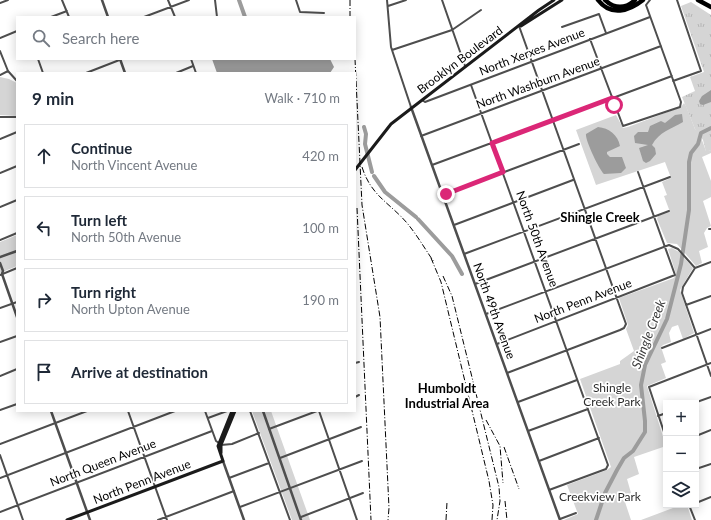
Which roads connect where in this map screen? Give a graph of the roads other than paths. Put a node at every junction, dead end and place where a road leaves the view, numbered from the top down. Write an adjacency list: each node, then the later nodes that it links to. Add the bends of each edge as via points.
1 (8, 0): 21 (street)
2 (62, 0): 26 (street)
3 (102, 0): 30 (street)
4 (168, 0): 24 (street)
5 (189, 0): 24 (street)
6 (215, 0): 33 (street)
7 (296, 0): 27 (street, via 300,12)
8 (388, 0): 22 (street)
9 (406, 0): 22 (street)
10 (442, 0): 37 (street)
11 (554, 0): 35 (main road, Brooklyn Boulevard)
12 (562, 0): 35 (main road, Brooklyn Boulevard)
13 (598, 0): 20 (highway, via 606,8 620,11 631,9)
14 (635, 0): 19 (highway, via 620,7)
15 (650, 0): 20 (street)
16 (677, 0): 62 (street, via 701,70)
17 (698, 0): 23 (highway)
18 (704, 0): 23 (highway)
19 (606, 1)
20 (645, 1): 34 (street)
21 (0, 3)
22 (388, 6): 44 (street)
23 (711, 6)
24 (171, 7): 31 (street); 32 (street)
25 (481, 10): 37 (street)
26 (66, 11): 28 (street); 29 (street)
27 (324, 13)
28 (54, 16)
29 (68, 16)
30 (108, 16)
31 (147, 16)
32 (175, 16)
33 (217, 16)
34 (650, 17): 39 (street, North Xerxes Avenue); 42 (street)
35 (519, 26): 49 (street); 51 (main road, Brooklyn Boulevard)
36 (562, 27): 39 (street, via 599,14)
37 (452, 30): 44 (street); 51 (street)
38 (16, 31): 40 (street)
39 (606, 33): 41 (street, North Xerxes Avenue)
40 (0, 38)
41 (590, 39): 49 (street, North Xerxes Avenue); 52 (street)
42 (661, 46): 52 (street, North Washburn Avenue); 60 (street)
43 (0, 50): 53 (street)
44 (392, 50): 67 (street)
45 (38, 60): 54 (street)
46 (118, 60): 55 (street)
47 (121, 60): 56 (street)
48 (190, 60): 50 (street)
49 (531, 62): 63 (street, North Xerxes Avenue); 64 (street)
50 (193, 66): 57 (street); 58 (street)
51 (465, 66): 66 (main road, Brooklyn Boulevard)
52 (601, 69): 64 (street, North Washburn Avenue); 65 (street)
53 (8, 71): 59 (street); 61 (street)
54 (44, 72)
55 (88, 72)
56 (124, 72)
57 (178, 72)
58 (196, 72)
59 (0, 74)
60 (672, 76): 62 (street); 65 (street)
61 (16, 80)
62 (673, 81): 65 (street, via 680,107 623,126)
63 (471, 85): 66 (street, North Xerxes Avenue, via 425,102); 68 (street, North 50th Avenue)
64 (542, 91): 68 (street, North Washburn Avenue); 71 (street)
65 (612, 98): 71 (street)
66 (421, 100): 67 (main road, Brooklyn Boulevard)
67 (411, 107): 73 (street, North 49th Avenue); 80 (main road, Brooklyn Boulevard, via 391,124)
68 (482, 113): 73 (street, North Washburn Avenue); 75 (street, North 50th Avenue)
69 (0, 117): 70 (street)
70 (16, 117)
71 (552, 120): 75 (street); 77 (street)
72 (16, 132): 74 (street)
73 (421, 136): 78 (street, North 49th Avenue)
74 (0, 139)
75 (492, 143): 78 (street); 81 (street, North 50th Avenue)
76 (579, 144): 77 (street)
77 (563, 150): 81 (street); 85 (street)
78 (432, 165): 87 (street, North 49th Avenue)
79 (16, 166): 83 (street)
80 (356, 169)
81 (503, 172): 87 (street); 89 (street, North 50th Avenue)
82 (638, 172): 86 (street)
83 (0, 173)
84 (670, 177): 86 (street)
85 (573, 180): 89 (street); 91 (street)
86 (644, 187): 91 (street); 93 (street)
87 (443, 195): 94 (street, North 49th Avenue)
88 (16, 200): 90 (street)
89 (514, 202): 94 (street); 95 (street, North 50th Avenue)
90 (0, 207)
91 (584, 209): 95 (street); 97 (street)
92 (669, 211): 93 (street)
93 (654, 216): 97 (street); 99 (street)
94 (454, 225): 101 (street, North 49th Avenue)
95 (524, 232): 101 (street); 103 (street, North 50th Avenue)
96 (16, 233): 98 (street)
97 (595, 239): 103 (street); 107 (street)
98 (0, 240)
99 (665, 246): 107 (street); 108 (street, via 678,249); 113 (street, North Penn Avenue, via 675,275)
100 (16, 251): 102 (street)
101 (464, 254): 110 (street, North 49th Avenue)
102 (0, 257)
103 (535, 261): 110 (street); 111 (street, North 50th Avenue)
104 (0, 262): 109 (street, via 3,271)
105 (711, 262): 108 (street)
106 (16, 268): 109 (street)
107 (605, 268): 111 (street); 113 (street)
108 (695, 268): 116 (street, via 682,290)
109 (1, 274): 115 (street)
110 (475, 284): 119 (street, North 49th Avenue)
111 (546, 291): 119 (street); 120 (street, North 50th Avenue)
112 (711, 296): 116 (street)
113 (616, 298): 120 (street, North Penn Avenue); 127 (street, via 626,327)
114 (16, 302): 115 (street)
115 (12, 303): 117 (street); 118 (street)
116 (686, 305): 122 (street)
117 (0, 308)
118 (16, 314)
119 (486, 314): 125 (street, North 49th Avenue)
120 (556, 321): 125 (street, North Penn Avenue); 127 (street, North 50th Avenue)
121 (711, 329): 122 (street)
122 (696, 335): 126 (street); 131 (street)
123 (16, 336): 124 (street)
124 (0, 342)
125 (496, 344): 133 (street, North 49th Avenue)
126 (662, 348)
127 (567, 350): 133 (street); 136 (street, North 50th Avenue)
128 (359, 362): 129 (street)
129 (356, 363)
130 (711, 363): 131 (street)
131 (707, 364): 135 (street); 157 (street, via 649,388)
132 (16, 369): 134 (street)
133 (507, 373): 141 (street, North 49th Avenue)
134 (0, 376)
135 (711, 376)
136 (577, 380): 141 (street); 143 (street, North 50th Avenue)
137 (359, 395): 138 (street)
138 (356, 396)
139 (711, 397): 140 (street)
140 (699, 401)
141 (518, 402): 165 (street, North 49th Avenue)
142 (16, 404): 144 (street)
143 (588, 409): 165 (street); 169 (street, North 50th Avenue)
144 (0, 410)
145 (51, 412): 159 (street)
146 (84, 412): 159 (street)
147 (128, 412): 160 (street)
148 (172, 412): 160 (street)
149 (205, 412): 158 (street)
150 (224, 412): 158 (street)
151 (234, 412): 172 (main road)
152 (250, 412): 166 (street)
153 (263, 412): 162 (street)
154 (315, 412): 162 (street)
155 (318, 412): 170 (street)
156 (663, 415): 157 (street)
157 (658, 416): 168 (street)
158 (208, 418): 164 (street)
159 (55, 423): 171 (street); 173 (street)
160 (134, 427): 173 (street); 175 (street)
161 (361, 427): 170 (street)
162 (269, 429): 176 (street)
163 (711, 430): 167 (street)
164 (212, 431): 172 (street); 175 (street, North Queen Avenue)
165 (528, 431): 179 (street, North 49th Avenue)
166 (259, 433): 172 (street, via 232,444); 180 (street)
167 (699, 435)
168 (665, 436)
169 (598, 438): 179 (street); 190 (street, North 50th Avenue, via 608,467)
170 (329, 440): 176 (street); 183 (street)
171 (0, 444)
172 (220, 444): 177 (main road, via 218,451)
173 (66, 453): 184 (street); 187 (street)
174 (0, 455): 184 (street)
175 (145, 457): 187 (street, North Queen Avenue); 188 (street)
176 (280, 458): 189 (street)
177 (223, 461): 186 (street); 188 (main road, North Penn Avenue)
178 (362, 461): 183 (street)
179 (539, 461): 190 (street, North 49th Avenue)
180 (270, 462): 186 (street); 192 (street)
181 (711, 464): 182 (street)
182 (699, 468)
183 (339, 469): 189 (street); 195 (street)
184 (7, 475): 185 (street); 197 (street)
185 (0, 478)
186 (229, 478): 191 (street)
187 (77, 482): 197 (street, North Queen Avenue); 201 (street)
188 (156, 487): 201 (main road, North Penn Avenue); 203 (street)
189 (290, 488): 192 (street); 204 (street)
190 (549, 490): 212 (street, North 49th Avenue)
191 (234, 491): 198 (street); 203 (street)
192 (280, 492): 198 (street); 210 (street)
193 (363, 493): 195 (street)
194 (711, 497): 196 (street)
195 (350, 499): 204 (street); 211 (street)
196 (699, 502)
197 (17, 505): 200 (street, North Queen Avenue); 205 (street)
198 (240, 507): 209 (street)
199 (691, 508): 213 (street)
200 (0, 512)
201 (88, 512): 206 (main road, North Penn Avenue); 207 (street)
202 (576, 513): 212 (street)
203 (167, 518): 208 (street)
204 (301, 519)
205 (23, 520)
206 (67, 520)
207 (90, 520)
208 (158, 520)
209 (244, 520)
210 (290, 520)
211 (357, 520)
212 (560, 520)
213 (695, 520)

